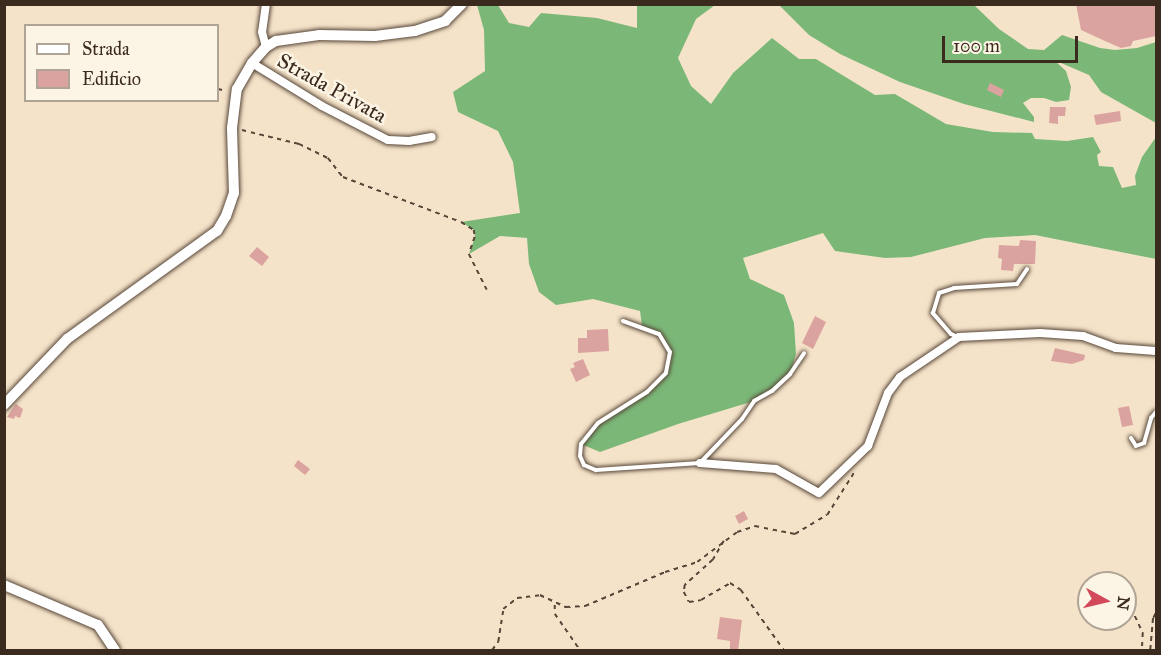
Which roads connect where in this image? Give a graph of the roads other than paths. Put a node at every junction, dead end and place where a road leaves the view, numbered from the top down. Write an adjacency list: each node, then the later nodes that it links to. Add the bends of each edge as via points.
1 (266, 4): 3 (street, via 262,32)
2 (462, 4): 3 (main road, via 445,21 415,31 375,36 319,35 276,41)
3 (266, 47): 4 (main road)
4 (252, 63): 5 (street, Strada Privata, via 388,140); 11 (main road, via 237,89 232,128 234,193 217,231 67,339)
5 (432, 137)
6 (1027, 269): 8 (lane, via 1017,284 939,292 933,313 951,334)
7 (623, 321): 14 (lane, via 660,334 670,352 666,373 647,392 598,423 581,444 584,465 596,470)
8 (959, 337): 9 (street, via 1040,333 1083,336 1116,348); 14 (street, via 900,377 888,393 877,428 861,455 819,493 776,469)
9 (1156, 351)
10 (804, 354): 14 (lane, via 790,374 754,401)
11 (4, 405)
12 (1156, 412): 13 (lane, via 1150,418 1144,442 1136,446)
13 (1131, 438)
14 (700, 463)
15 (4, 585): 16 (main road, via 98,625)
16 (115, 651)

